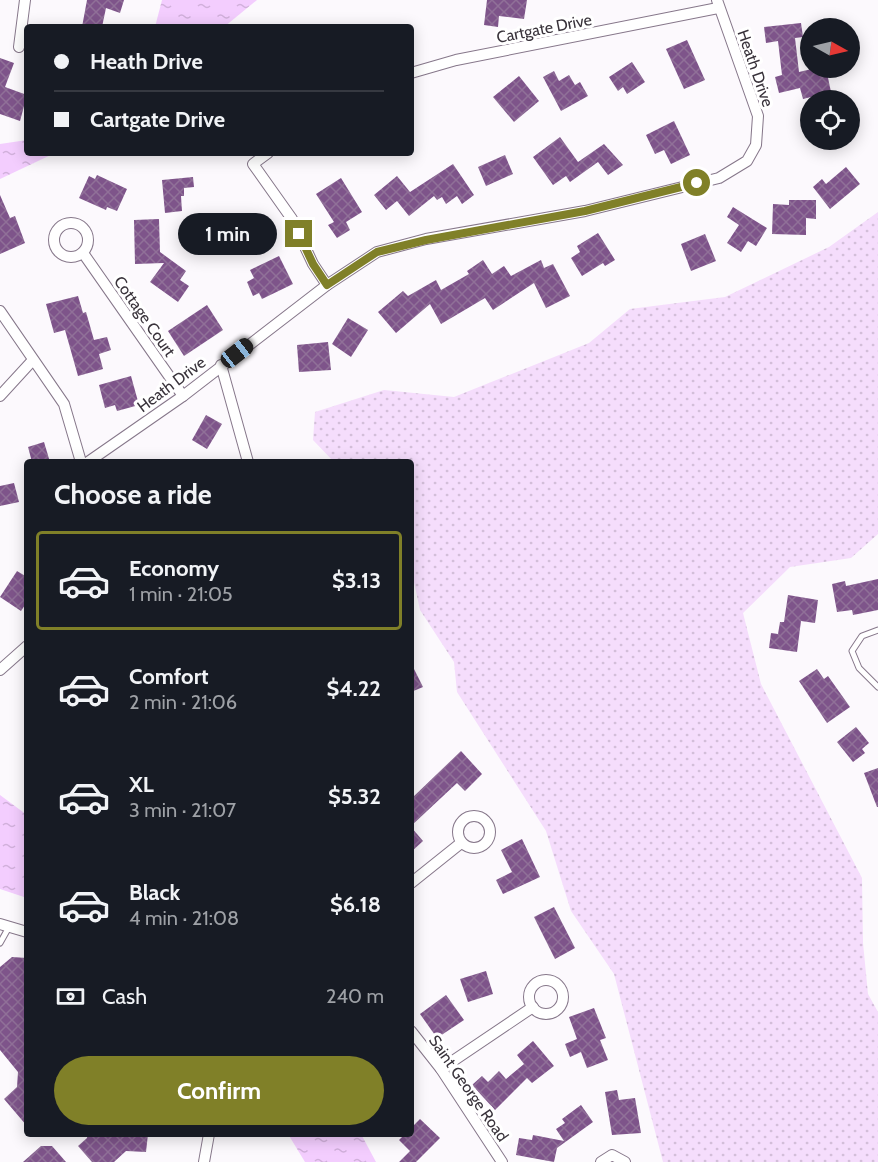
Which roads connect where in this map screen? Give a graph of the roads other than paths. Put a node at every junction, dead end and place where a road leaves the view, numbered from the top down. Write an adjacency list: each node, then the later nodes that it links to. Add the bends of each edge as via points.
1 (25, 0): 3 (street)
2 (718, 4): 4 (street, Cartgate Drive); 7 (street, Heath Drive, via 758,116 756,145 747,161 719,178 663,192 377,252)
3 (20, 47)
4 (414, 72)
5 (264, 156): 7 (street, via 253,164 292,219)
6 (83, 253): 12 (street, Cottage Court)
7 (327, 285): 10 (street, Heath Drive)
8 (0, 311): 9 (street)
9 (32, 361): 11 (street); 13 (street, via 64,404)
10 (221, 365): 12 (street, Heath Drive); 15 (street)
11 (0, 396)
12 (183, 396): 14 (street, Heath Drive)
13 (80, 459)
14 (92, 459)
15 (247, 459)
16 (878, 630): 19 (lane, via 862,636 852,651 859,668)
17 (24, 649): 18 (street)
18 (0, 670)
19 (878, 687)
20 (461, 843): 21 (street)
21 (414, 880)
22 (5, 926): 23 (street); 24 (lane)
23 (24, 931)
24 (0, 943)
25 (533, 1007): 27 (street)
26 (414, 1035): 27 (street, Saint George Road)
27 (441, 1069): 30 (street, Saint George Road)
28 (208, 1137): 29 (street)
29 (204, 1162)
30 (502, 1162)
31 (601, 1162): 32 (street, via 618,1155)
32 (626, 1162)

